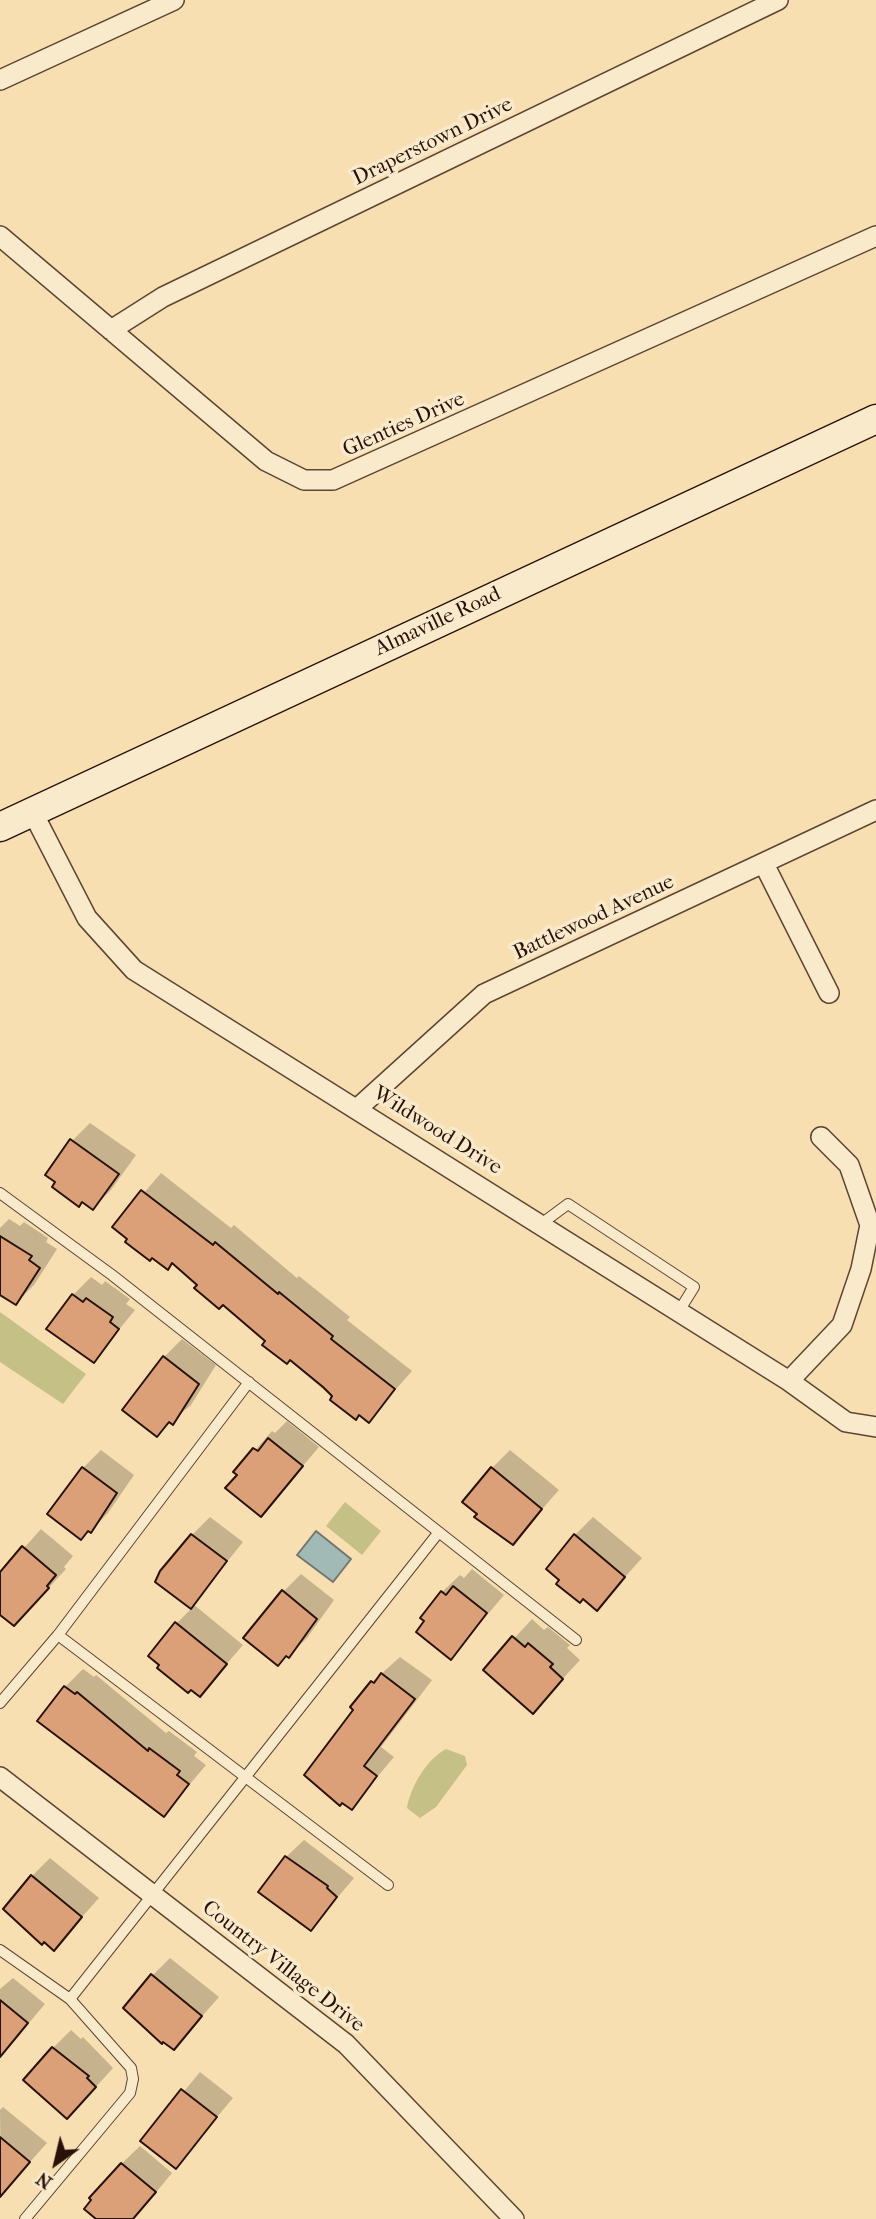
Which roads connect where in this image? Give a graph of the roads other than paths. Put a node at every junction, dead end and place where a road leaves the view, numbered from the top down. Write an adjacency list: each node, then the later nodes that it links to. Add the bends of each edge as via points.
1 (174, 0): 3 (street)
2 (778, 0): 6 (street, Draperstown Drive, via 163,298)
3 (0, 80)
4 (0, 236): 6 (street, Glenties Drive)
5 (876, 236): 6 (street, Glenties Drive, via 333,481 304,480 265,461)
6 (111, 330)
7 (876, 419): 9 (street, Almaville Road)
8 (876, 810): 11 (street, Battlewood Avenue)
9 (32, 811): 10 (street, Almaville Road); 13 (street, Wildwood Drive, via 86,918 134,970)
10 (0, 827)
11 (764, 864): 12 (street); 13 (street, Battlewood Avenue, via 484,994)
12 (829, 993)
13 (358, 1108): 16 (street, Wildwood Drive)
14 (821, 1137): 18 (street, via 849,1165 870,1225 842,1325)
15 (0, 1193): 19 (lane)
16 (541, 1224): 17 (street, Wildwood Drive); 17 (lane, via 568,1204 694,1287)
17 (679, 1311): 18 (street, Wildwood Drive)
18 (789, 1381): 20 (street, Wildwood Drive, via 846,1422)
19 (249, 1382): 21 (lane); 22 (lane)
20 (876, 1427)
21 (439, 1532): 23 (lane); 26 (lane)
22 (58, 1635): 24 (lane); 26 (lane)
23 (576, 1640)
24 (0, 1703)
25 (0, 1777): 28 (street, Country Village Drive)
26 (245, 1777): 27 (lane); 28 (lane)
27 (388, 1885)
28 (152, 1894): 30 (lane); 32 (street, Country Village Drive, via 346,2044)
29 (0, 1950): 30 (lane)
30 (70, 1999): 31 (lane, via 131,2068 134,2079 130,2093)
31 (25, 2219)
32 (514, 2219)

